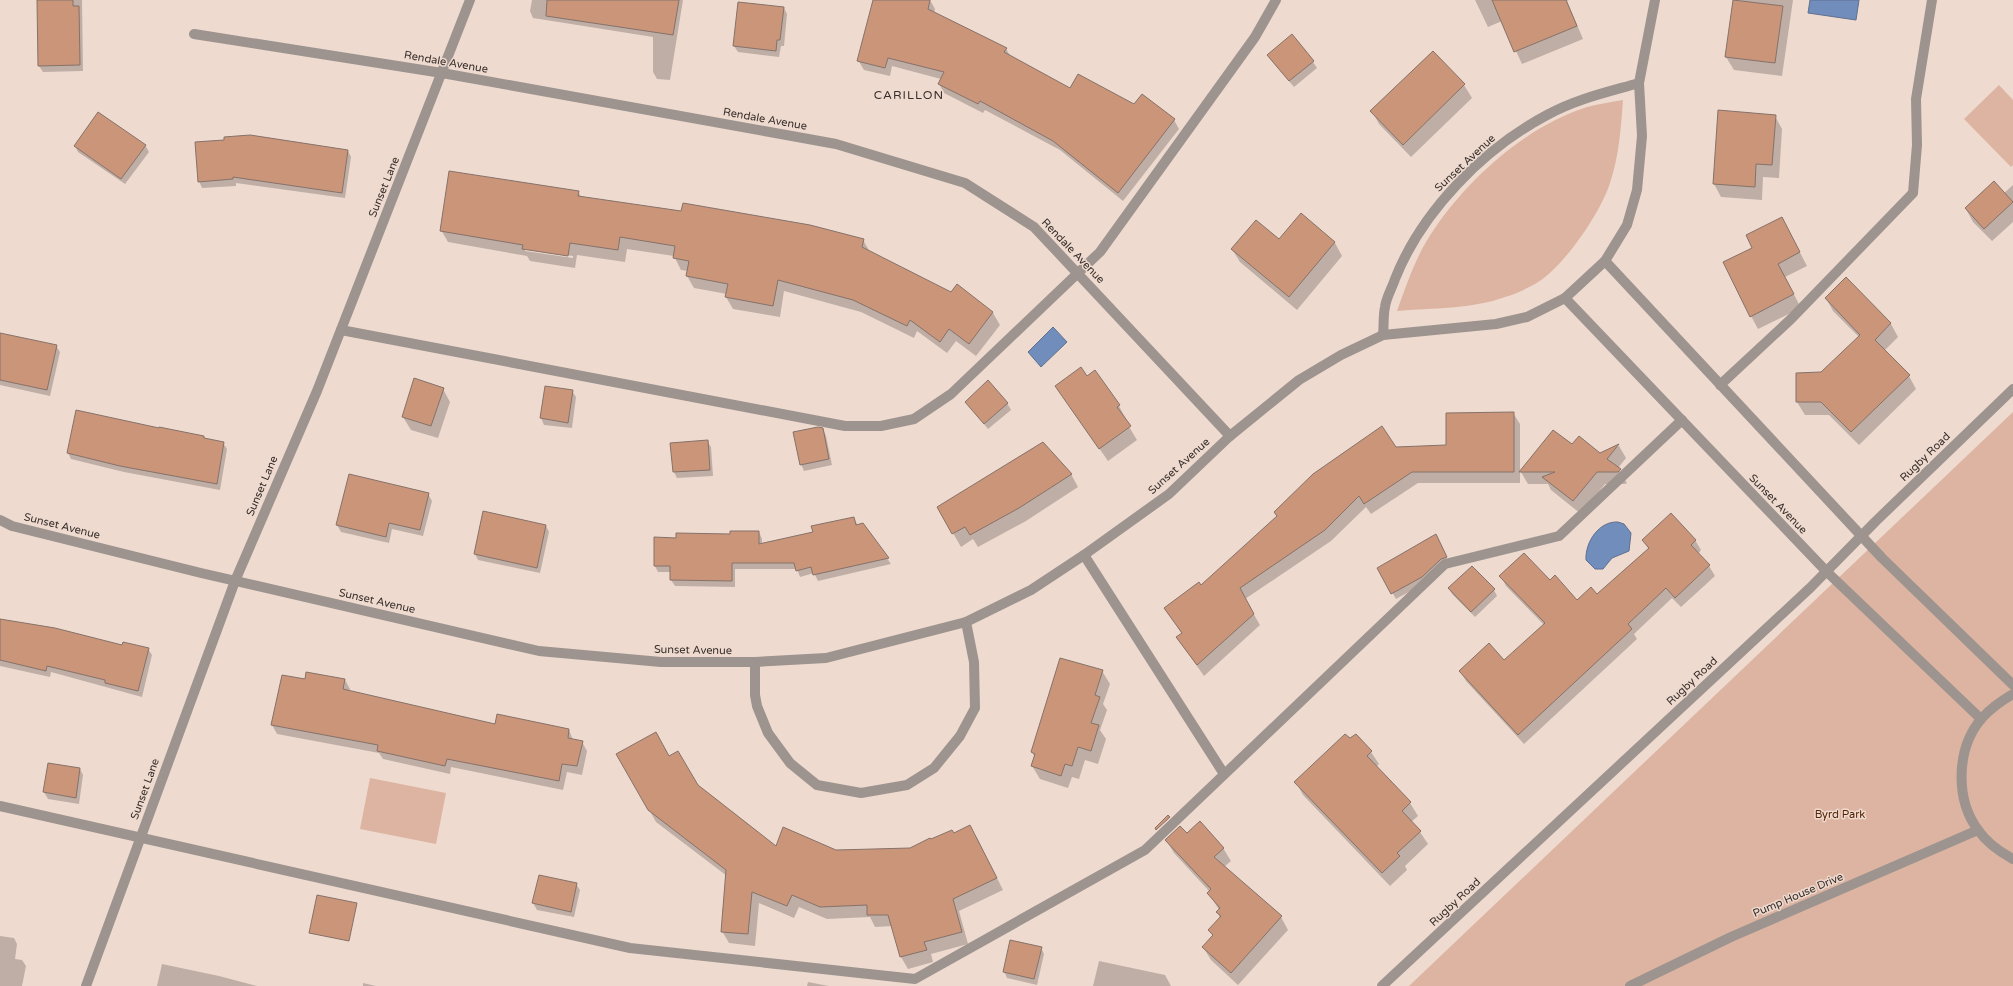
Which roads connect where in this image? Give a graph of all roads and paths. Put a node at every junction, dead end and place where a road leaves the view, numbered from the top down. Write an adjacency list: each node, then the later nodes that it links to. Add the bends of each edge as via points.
1 (470, 0): 6 (street, Sunset Lane)
2 (1276, 0): 9 (street, via 1255,36 1100,252)
3 (1655, 0): 7 (street, Sunset Avenue)
4 (1932, 0): 13 (street, via 1916,99 1917,145 1913,193 1791,319)
5 (194, 34): 6 (street, Rendale Avenue)
6 (442, 73): 9 (street, Rendale Avenue, via 836,144 965,183 1034,227); 11 (street, Sunset Lane)
7 (1639, 83): 8 (street, Sunset Avenue, via 1642,136 1637,190 1628,225); 12 (street, Sunset Avenue, via 1576,101 1523,129 1493,150 1445,196 1425,222 1403,261 1385,306)
8 (1605, 261): 10 (street, Sunset Avenue); 13 (street)
9 (1078, 273): 11 (street, via 951,394 914,419 881,426 845,426); 16 (street, Rendale Avenue)
10 (1565, 298): 12 (street, Sunset Avenue, via 1527,317 1496,324); 15 (street, Sunset Avenue)
11 (341, 330): 21 (street, Sunset Lane)
12 (1383, 335): 16 (street, Sunset Avenue, via 1341,355 1299,380)
13 (1720, 385): 18 (street)
14 (2013, 389): 18 (street, Rugby Road)
15 (1682, 420): 20 (street, Sunset Avenue); 27 (street, via 1559,536 1445,564)
16 (1230, 436): 19 (street, Sunset Avenue, via 1169,494)
17 (0, 520): 21 (street, Sunset Avenue, via 12,526)
18 (1861, 536): 20 (street, Rugby Road); 24 (street)
19 (1084, 555): 22 (street, Sunset Avenue, via 1031,590); 27 (street)
20 (1826, 571): 26 (street, Sunset Avenue); 33 (street, Rugby Road)
21 (235, 581): 23 (street, Sunset Avenue, via 539,651 662,662); 30 (street, Sunset Lane)
22 (966, 622): 23 (street, Sunset Avenue, via 826,658); 23 (street, via 974,662 975,708 960,736 934,768 907,785 861,792 816,786 790,763 768,733 756,700)
23 (755, 662)
24 (2013, 686)
25 (2013, 694): 26 (street, via 1998,703)
26 (1981, 719): 29 (street, via 1968,744 1962,766 1962,788 1968,810)
27 (1224, 774): 30 (street, via 1145,850 915,979 630,948)
28 (0, 806): 30 (street)
29 (1978, 830): 31 (street, via 1998,851); 34 (street, Pump House Drive, via 1731,937)
30 (140, 837): 32 (street, Sunset Lane)
31 (2013, 859)
32 (86, 986)
33 (1382, 986)
34 (1630, 986)

